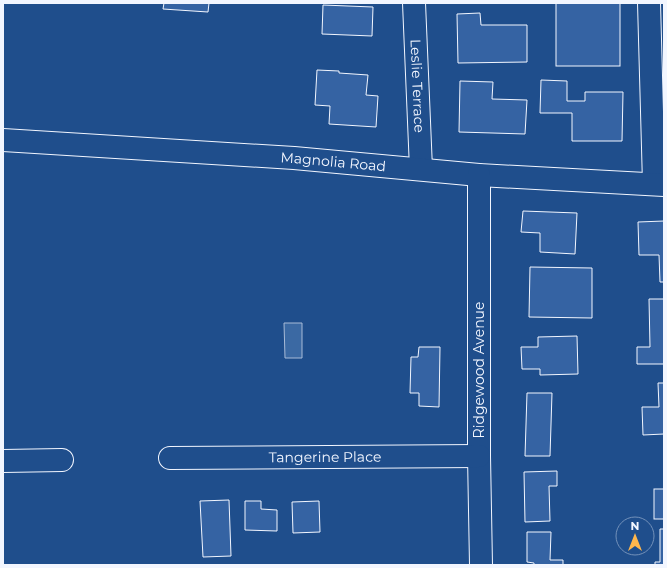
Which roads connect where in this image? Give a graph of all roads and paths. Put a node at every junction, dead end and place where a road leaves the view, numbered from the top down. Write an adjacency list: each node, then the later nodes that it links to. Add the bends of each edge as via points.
1 (414, 3): 4 (street, Leslie Terrace)
2 (649, 3): 6 (street)
3 (3, 140): 4 (street, Magnolia Road, via 294,158)
4 (421, 169): 5 (street, Magnolia Road)
5 (479, 174): 6 (street, Magnolia Road); 7 (street, Ridgewood Avenue)
6 (659, 184)
7 (479, 456): 8 (street, Tangerine Place); 11 (street, Ridgewood Avenue)
8 (170, 458)
9 (62, 460): 10 (street)
10 (3, 461)
11 (481, 565)

